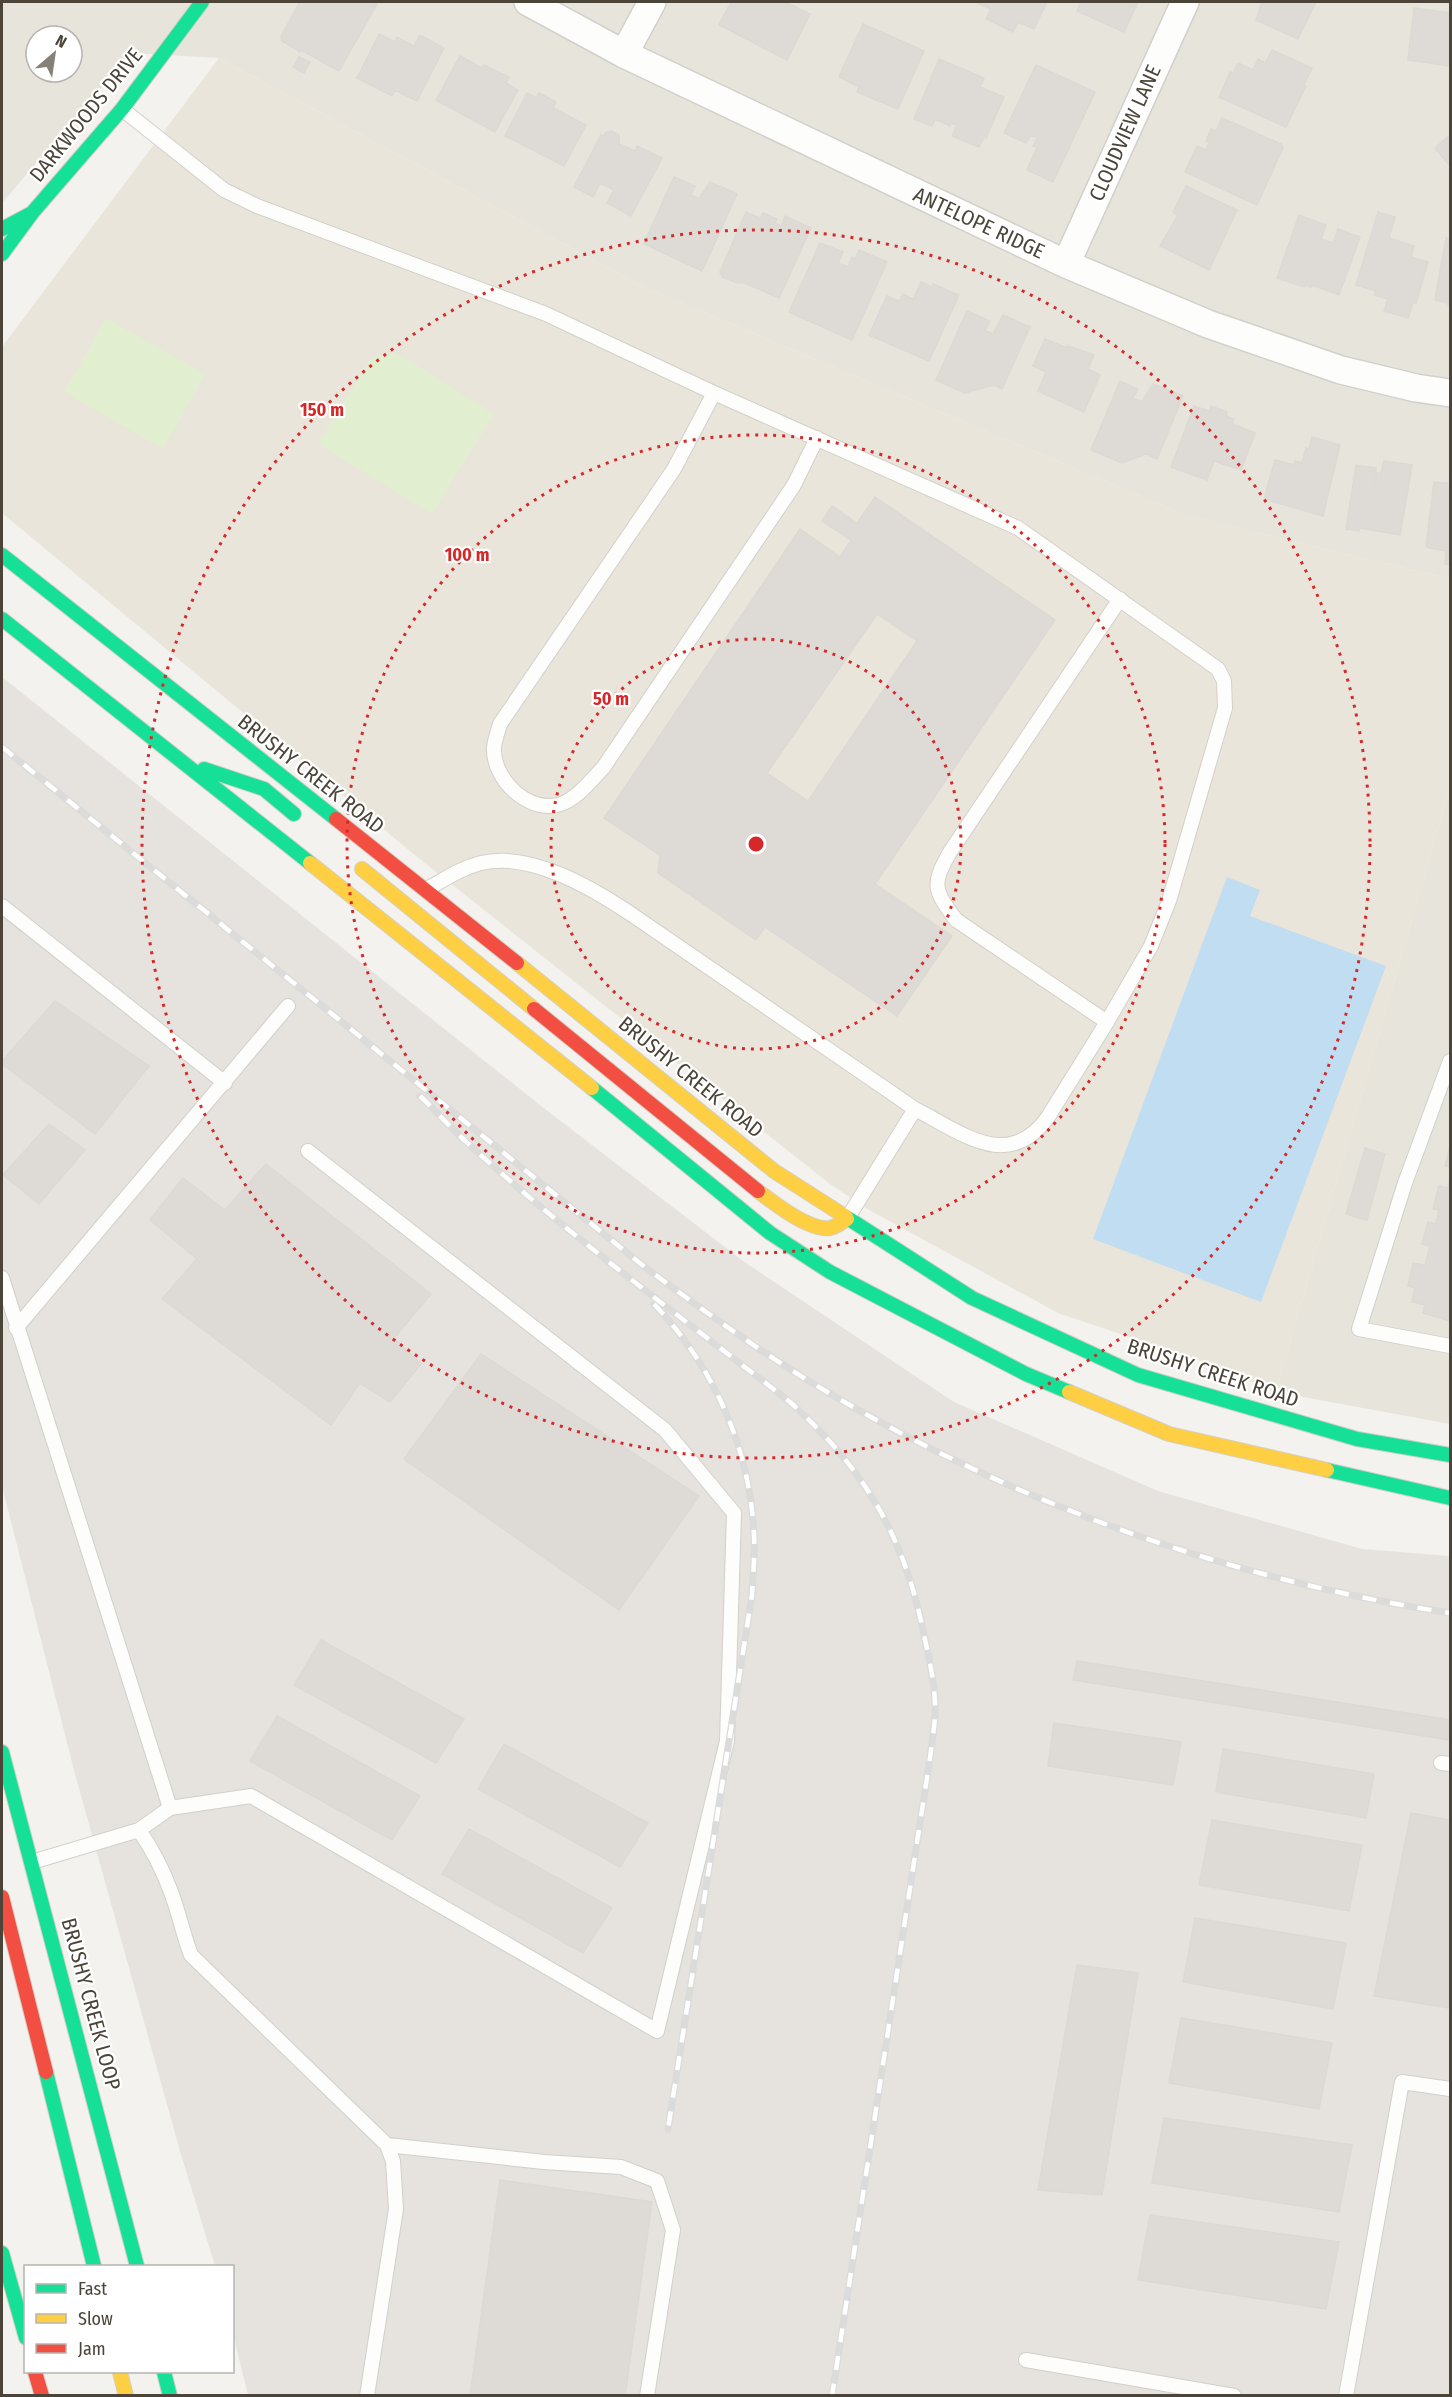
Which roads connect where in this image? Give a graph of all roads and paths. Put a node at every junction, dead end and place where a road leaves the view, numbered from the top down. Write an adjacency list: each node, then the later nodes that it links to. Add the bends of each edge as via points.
1 (202, 2): 6 (main road, DARKWOODS DRIVE)
2 (528, 2): 5 (street, ANTELOPE RIDGE)
3 (652, 2): 5 (street)
4 (1185, 2): 10 (street, CLOUDVIEW LANE)
5 (624, 54): 10 (street, ANTELOPE RIDGE)
6 (122, 109): 7 (main road, DARKWOODS DRIVE); 11 (lane, via 224,190 257,206 546,314)
7 (32, 213): 8 (main road); 9 (main road, DARKWOODS DRIVE)
8 (2, 229)
9 (2, 254)
10 (1066, 264): 12 (street, ANTELOPE RIDGE, via 1208,324 1341,370)
11 (714, 393): 13 (lane); 13 (lane, via 674,469 500,724 494,748 499,770 516,794 540,807 562,804 585,788 603,768 794,486)
12 (1450, 393)
13 (817, 438): 15 (lane, via 1018,528)
14 (2, 555): 20 (main road, BRUSHY CREEK ROAD)
15 (1120, 599): 23 (lane, via 1218,669 1224,681 1226,702 1169,901 1151,946); 23 (lane, via 950,852 939,871 936,887 956,920)
16 (2, 620): 17 (main road)
17 (183, 762): 18 (main road, via 264,789); 33 (main road, via 770,1233 830,1272 1026,1374 1169,1434)
18 (301, 819)
19 (347, 857): 28 (main road, via 787,1212 813,1227 830,1228)
20 (425, 891): 26 (lane, via 459,870 483,862 513,861 557,873 606,897); 28 (main road, BRUSHY CREEK ROAD, via 774,1171)
21 (2, 906): 25 (lane)
22 (288, 1006): 25 (lane)
23 (1107, 1022): 26 (lane, via 1039,1128 1010,1146 989,1145)
24 (1450, 1061): 31 (lane, via 1405,1183 1359,1329)
25 (225, 1083): 30 (lane)
26 (915, 1109): 28 (lane)
27 (308, 1151): 35 (lane, via 665,1430 734,1513 727,1741 657,2031 251,1796)
28 (847, 1219): 32 (main road, BRUSHY CREEK ROAD, via 972,1298 1138,1375 1358,1439)
29 (2, 1278): 30 (lane)
30 (16, 1328): 35 (lane)
31 (1450, 1346)
32 (1450, 1455)
33 (1450, 1498)
34 (2, 1752): 37 (main road, BRUSHY CREEK LOOP)
35 (170, 1808): 36 (lane)
36 (139, 1830): 37 (lane); 40 (lane, via 172,1894 191,1955)
37 (32, 1862): 43 (main road, BRUSHY CREEK LOOP)
38 (2, 1897): 42 (main road)
39 (1450, 2090): 55 (lane, via 1402,2082)
40 (387, 2145): 52 (lane, via 393,2161 396,2209); 53 (lane, via 621,2168 657,2181 673,2230)
41 (2, 2253): 44 (main road)
42 (94, 2265)
43 (137, 2265)
44 (24, 2331)
45 (1026, 2360): 54 (lane)
46 (35, 2373): 49 (main road)
47 (120, 2373): 50 (main road)
48 (164, 2373): 51 (main road)
49 (42, 2396)
50 (126, 2396)
51 (170, 2396)
52 (367, 2396)
53 (647, 2396)
54 (1234, 2396)
55 (1346, 2396)

